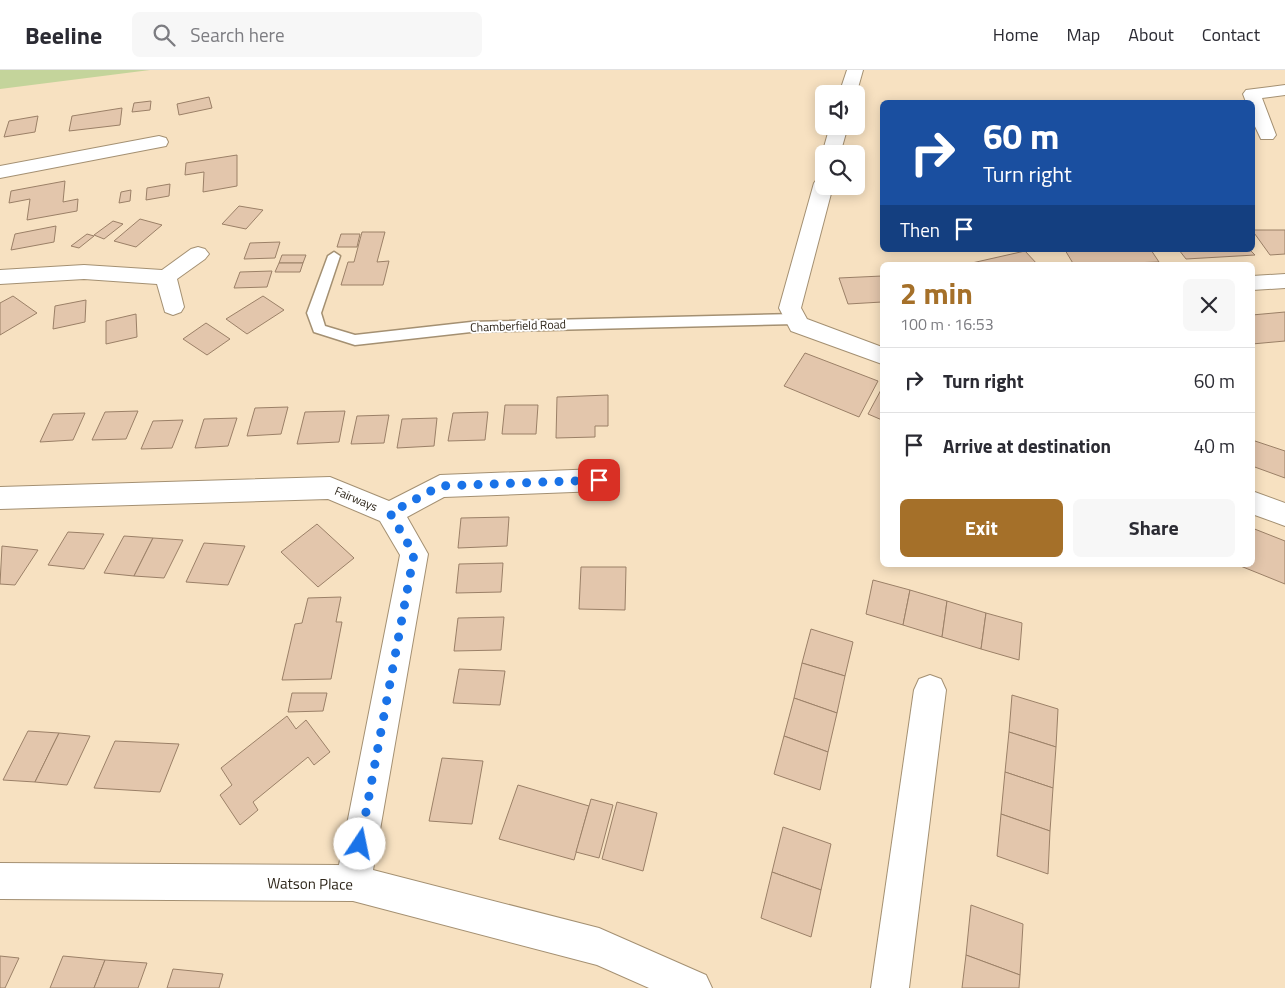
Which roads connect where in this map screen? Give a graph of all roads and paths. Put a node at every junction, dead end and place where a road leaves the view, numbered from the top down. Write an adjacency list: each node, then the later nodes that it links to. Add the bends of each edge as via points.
1 (855, 70): 2 (street)
2 (851, 85)
3 (1285, 90): 4 (street, via 1252,94)
4 (1254, 100)
5 (1255, 102): 6 (street)
6 (1267, 135)
7 (159, 142): 8 (street)
8 (0, 172)
9 (820, 195): 17 (street, via 790,308)
10 (198, 254): 13 (street)
11 (334, 256): 17 (lane, Chamberfield Road, via 314,313 318,329 355,340 471,327)
12 (0, 277): 13 (street, via 84,272)
13 (166, 277): 16 (street)
14 (1285, 281): 15 (street)
15 (1255, 283)
16 (173, 307)
17 (796, 319): 18 (street, via 799,325)
18 (880, 355)
19 (599, 480): 22 (street, via 440,486)
20 (0, 498): 22 (street, Fairways, via 330,488)
21 (1255, 503): 23 (street)
22 (390, 513): 26 (street, Fairways, via 414,554)
23 (1285, 515)
24 (930, 690): 28 (street)
25 (0, 881): 26 (street, Watson Place)
26 (353, 883): 27 (street, Watson Place, via 599,947)
27 (693, 988)
28 (890, 988)

